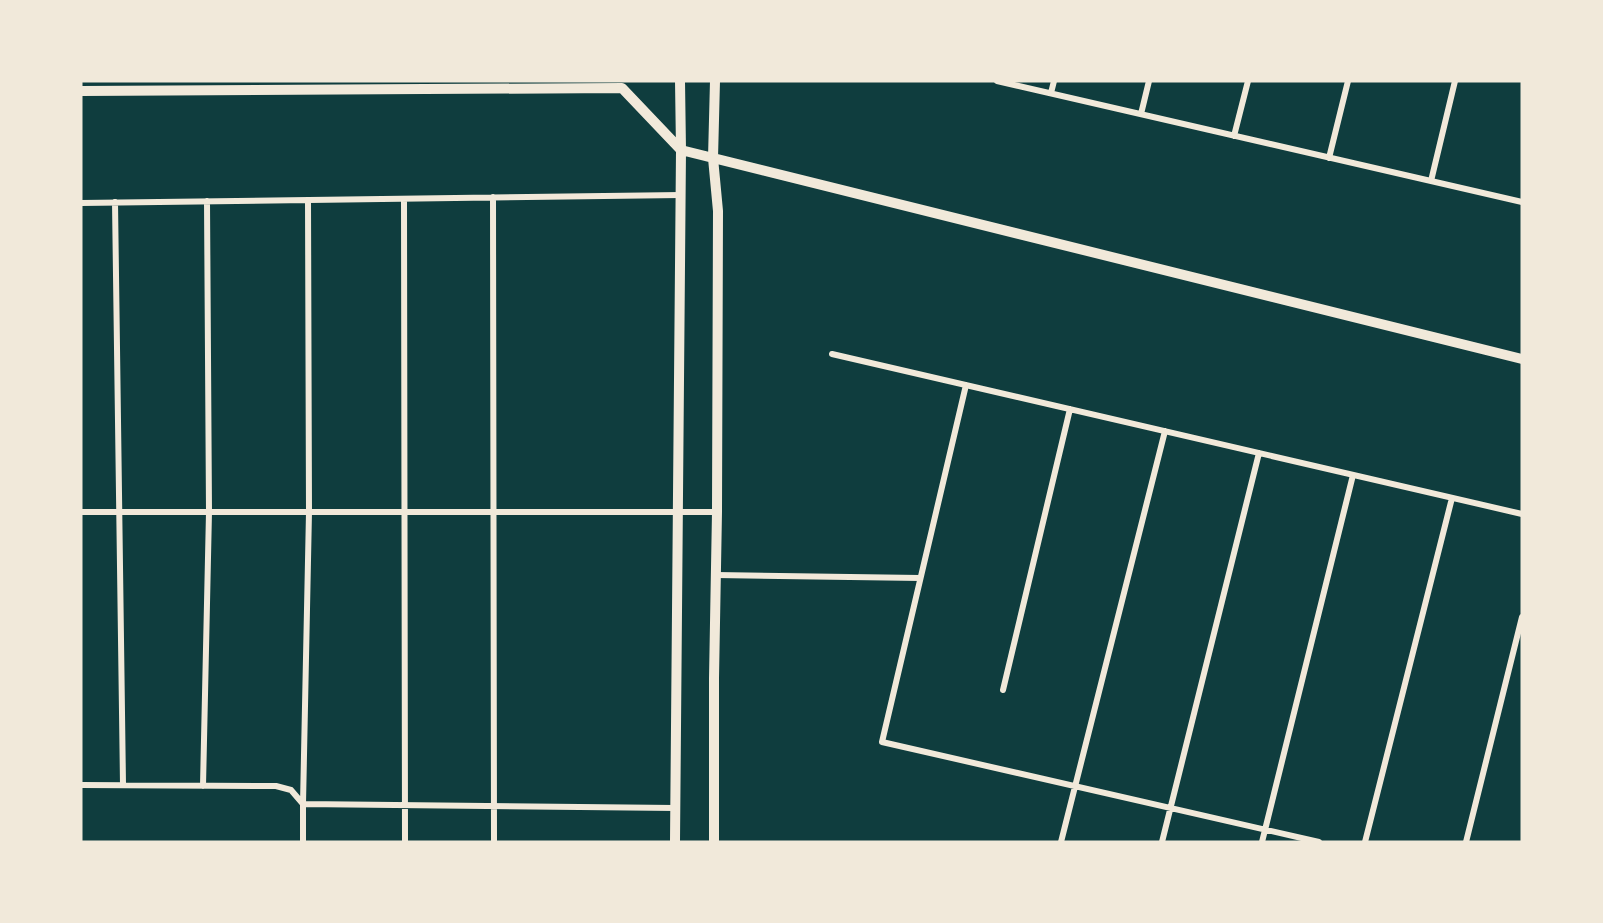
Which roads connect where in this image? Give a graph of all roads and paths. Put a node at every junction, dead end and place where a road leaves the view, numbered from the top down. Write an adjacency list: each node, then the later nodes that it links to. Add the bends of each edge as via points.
1 (680, 81): 14 (street)
2 (715, 81): 15 (street)
3 (997, 81): 11 (street)
4 (1054, 81): 11 (street)
5 (1149, 81): 12 (street)
6 (1248, 81): 13 (street)
7 (1348, 81): 16 (street)
8 (1455, 81): 17 (street)
9 (495, 85): 10 (street); 14 (street, via 622,88)
10 (81, 91)
11 (1051, 93): 12 (street)
12 (1141, 114): 13 (street)
13 (1234, 136): 16 (street)
14 (681, 150): 15 (street); 18 (street)
15 (713, 158): 27 (street); 41 (street, via 718,211)
16 (1329, 158): 17 (street)
17 (1431, 181): 25 (street)
18 (681, 195): 19 (street); 40 (street)
19 (493, 197): 20 (street); 39 (street)
20 (404, 199): 21 (street); 38 (street)
21 (308, 200): 22 (street); 37 (street)
22 (207, 201): 24 (street); 36 (street)
23 (81, 202): 24 (street)
24 (114, 202): 35 (street)
25 (1522, 202)
26 (832, 354): 28 (street)
27 (1522, 359)
28 (966, 385): 29 (street); 44 (street)
29 (1070, 409): 30 (street); 46 (street)
30 (1165, 431): 31 (street); 50 (street)
31 (1259, 453): 32 (street); 55 (street)
32 (1353, 475): 33 (street); 56 (street)
33 (1452, 498): 42 (street); 66 (street)
34 (81, 512): 35 (street)
35 (118, 512): 36 (street); 48 (street)
36 (209, 512): 37 (street); 49 (street)
37 (309, 512): 38 (street); 51 (street)
38 (405, 512): 39 (street); 52 (street)
39 (493, 512): 40 (street); 53 (street)
40 (678, 512): 41 (street); 54 (street)
41 (717, 512): 43 (street)
42 (1522, 514)
43 (716, 575): 44 (street); 61 (street)
44 (920, 578): 50 (street, via 882,742)
45 (1522, 617): 67 (street)
46 (1003, 690)
47 (81, 785): 48 (street)
48 (123, 785): 49 (street)
49 (203, 786): 51 (street, via 276,786 291,790)
50 (1075, 786): 55 (street); 62 (street)
51 (303, 804): 52 (street); 57 (street)
52 (405, 805): 53 (street); 58 (street)
53 (494, 806): 54 (street); 59 (street)
54 (675, 808): 60 (street)
55 (1171, 808): 56 (street); 63 (street)
56 (1265, 830): 64 (street); 65 (street)
57 (303, 842)
58 (405, 842)
59 (494, 842)
60 (675, 842)
61 (714, 842)
62 (1061, 842)
63 (1162, 842)
64 (1262, 842)
65 (1319, 842)
66 (1365, 842)
67 (1466, 842)

